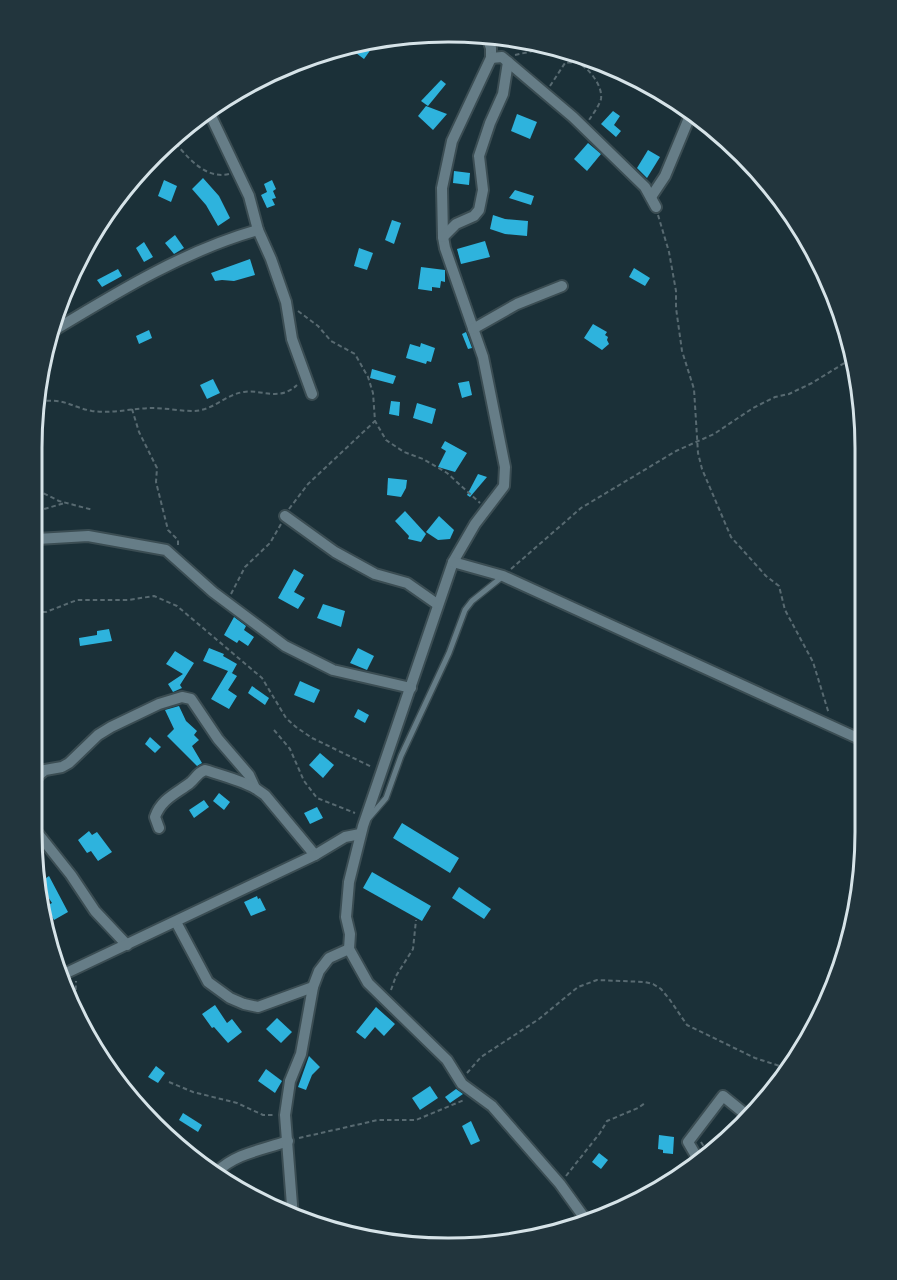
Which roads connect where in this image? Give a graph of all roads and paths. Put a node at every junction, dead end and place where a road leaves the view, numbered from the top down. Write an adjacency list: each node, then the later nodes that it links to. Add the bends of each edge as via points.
1 (490, 44): 3 (street)
2 (533, 51): 3 (path)
3 (500, 59): 6 (street); 15 (street, via 452,141 442,188); 15 (street, via 503,94 478,156 483,190 478,213 456,224)
4 (573, 62): 6 (path, via 563,65)
5 (574, 62): 9 (path, via 593,76 601,93 600,103)
6 (546, 94): 9 (street)
7 (212, 118): 11 (street)
8 (688, 121): 12 (street, via 665,176)
9 (585, 128): 12 (street)
10 (178, 145): 11 (path, via 213,175)
11 (238, 172): 14 (street)
12 (651, 197): 13 (street)
13 (656, 207): 26 (path, via 674,280 682,351 694,389)
14 (258, 230): 17 (street); 18 (street, via 223,240 159,269)
15 (443, 237): 19 (street)
16 (562, 286): 19 (street, via 517,304)
17 (286, 302): 21 (street, via 292,339); 25 (path, via 332,341 355,354 373,393)
18 (61, 326)
19 (473, 329): 29 (street, via 483,357 506,474 504,486)
20 (845, 362): 26 (path, via 812,383 753,408)
21 (306, 378): 22 (street); 24 (path, via 285,393 242,392 203,411)
22 (312, 394)
23 (45, 401): 24 (path, via 52,399 92,411)
24 (132, 409): 34 (path, via 157,468 156,482 168,530 178,540)
25 (375, 421): 29 (path, via 386,440 447,473); 32 (path, via 308,484)
26 (698, 441): 36 (path, via 581,508); 41 (path, via 702,469 731,537 779,586 785,610 813,662)
27 (42, 491): 28 (path)
28 (65, 503): 30 (path); 31 (path)
29 (486, 509): 35 (street)
30 (42, 510)
31 (93, 510)
32 (285, 516): 37 (path, via 270,543 245,567); 38 (street, via 335,552 375,574 407,583)
33 (42, 539): 34 (street, via 88,536 166,550)
34 (178, 561): 37 (street)
35 (453, 562): 36 (street); 38 (street)
36 (503, 576): 41 (street); 47 (lane, via 465,610 386,798)
37 (226, 602): 40 (street, via 285,646 333,670)
38 (437, 604): 40 (street)
39 (42, 612): 44 (path, via 77,600 154,597 177,606 262,678 286,718 296,727 364,765)
40 (411, 688): 44 (street)
41 (834, 728): 43 (street)
42 (274, 730): 47 (path, via 290,749 304,781 317,798)
43 (855, 737)
44 (383, 770): 47 (street)
45 (42, 773): 46 (street, via 69,763 111,727 182,697 191,699)
46 (255, 788): 48 (street, via 201,771 157,812); 50 (street, via 266,795)
47 (363, 825): 50 (street); 54 (street, via 349,882)
48 (159, 828)
49 (42, 839): 53 (street, via 95,911)
50 (315, 855): 52 (street)
51 (416, 920): 59 (path, via 413,949 396,976)
52 (176, 922): 53 (street); 57 (street, via 208,982 244,1005 258,1007)
53 (127, 945): 55 (street)
54 (349, 950): 57 (street, via 329,958); 59 (street, via 368,983)
55 (77, 968): 56 (street); 58 (path)
56 (68, 972)
57 (313, 987): 66 (street)
58 (76, 993)
59 (388, 1002): 62 (street, via 447,1060)
60 (780, 1066): 62 (path, via 687,1025 653,984 597,980 578,987 539,1019 481,1057 468,1070)
61 (169, 1082): 66 (path, via 263,1115)
62 (462, 1084): 63 (street)
63 (478, 1094): 67 (path, via 416,1120 378,1120); 72 (street)
64 (645, 1102): 72 (path, via 607,1121)
65 (743, 1112): 70 (street, via 723,1096 688,1142)
66 (285, 1115): 67 (street)
67 (288, 1142): 71 (street, via 242,1155); 73 (street)
68 (701, 1142): 69 (path)
69 (704, 1147)
70 (695, 1155)
71 (221, 1168)
72 (560, 1184): 74 (street)
73 (291, 1206)
74 (582, 1215)

